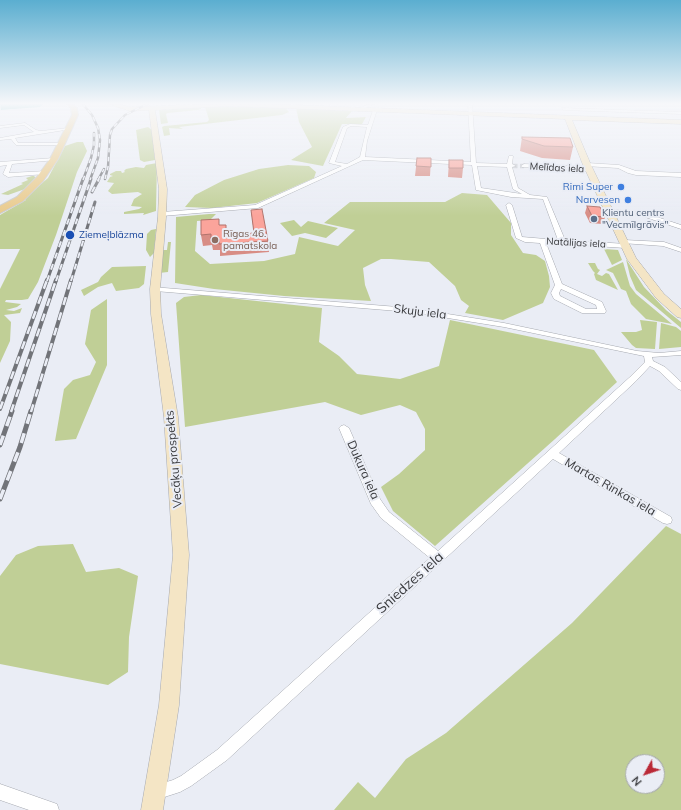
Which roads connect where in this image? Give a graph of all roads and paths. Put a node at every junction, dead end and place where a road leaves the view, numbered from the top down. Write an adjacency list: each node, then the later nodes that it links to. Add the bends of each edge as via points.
1 (14, 141): 8 (street, via 16,144)
2 (63, 141): 8 (main road)
3 (156, 141): 25 (main road, Vecāķu prospekts, via 162,185)
4 (340, 141): 15 (street, via 332,163)
5 (366, 141): 10 (street)
6 (472, 141): 14 (street)
7 (577, 141): 18 (main road)
8 (61, 144): 11 (main road)
9 (511, 157): 16 (street)
10 (362, 158): 14 (street); 15 (street)
11 (54, 159): 12 (street); 19 (main road)
12 (10, 163): 13 (street); 19 (street, via 6,174 8,175)
13 (0, 164)
14 (474, 164): 16 (street); 21 (street, via 478,189)
15 (348, 165): 25 (street, via 256,207)
16 (511, 166): 21 (street, via 516,189)
17 (524, 166): 18 (street, Melīdas iela)
18 (588, 167): 20 (street, Melīdas iela, via 620,167 636,173); 24 (main road)
19 (45, 172): 23 (main road, via 20,199)
20 (681, 175)
21 (528, 196): 28 (street, via 545,198)
22 (509, 206): 27 (street, Natālijas iela, via 519,238)
23 (0, 210)
24 (609, 211): 26 (street, via 643,214); 29 (main road)
25 (162, 214): 32 (main road, Vecāķu prospekts)
26 (681, 227)
27 (542, 241): 28 (street, Natālijas iela); 31 (street)
28 (562, 242): 29 (street, Natālijas iela)
29 (625, 244): 30 (street, Natālijas iela, via 664,244); 33 (main road, via 641,272 660,296)
30 (681, 250)
31 (559, 285): 31 (street, via 599,304 602,311 585,311 557,297 555,294)
32 (155, 290): 35 (street, Skuju iela, via 378,307 453,316 504,324); 42 (main road, Vecāķu prospekts, via 156,314 171,417 181,555 170,698)
33 (681, 315)
34 (681, 353): 35 (street, Skuju iela)
35 (648, 358): 36 (street); 38 (street, Sniedzes iela, via 637,375)
36 (681, 387)
37 (344, 428): 40 (street, Dukura iela, via 375,501 385,515)
38 (552, 454): 39 (street, Martas Rinkas iela); 40 (street, Sniedzes iela)
39 (667, 520)
40 (438, 558): 42 (street, Sniedzes iela, via 222,755 186,781)
41 (0, 792): 43 (street)
42 (155, 792): 44 (main road, Vecāķu prospekts)
43 (51, 810)
44 (152, 810)

